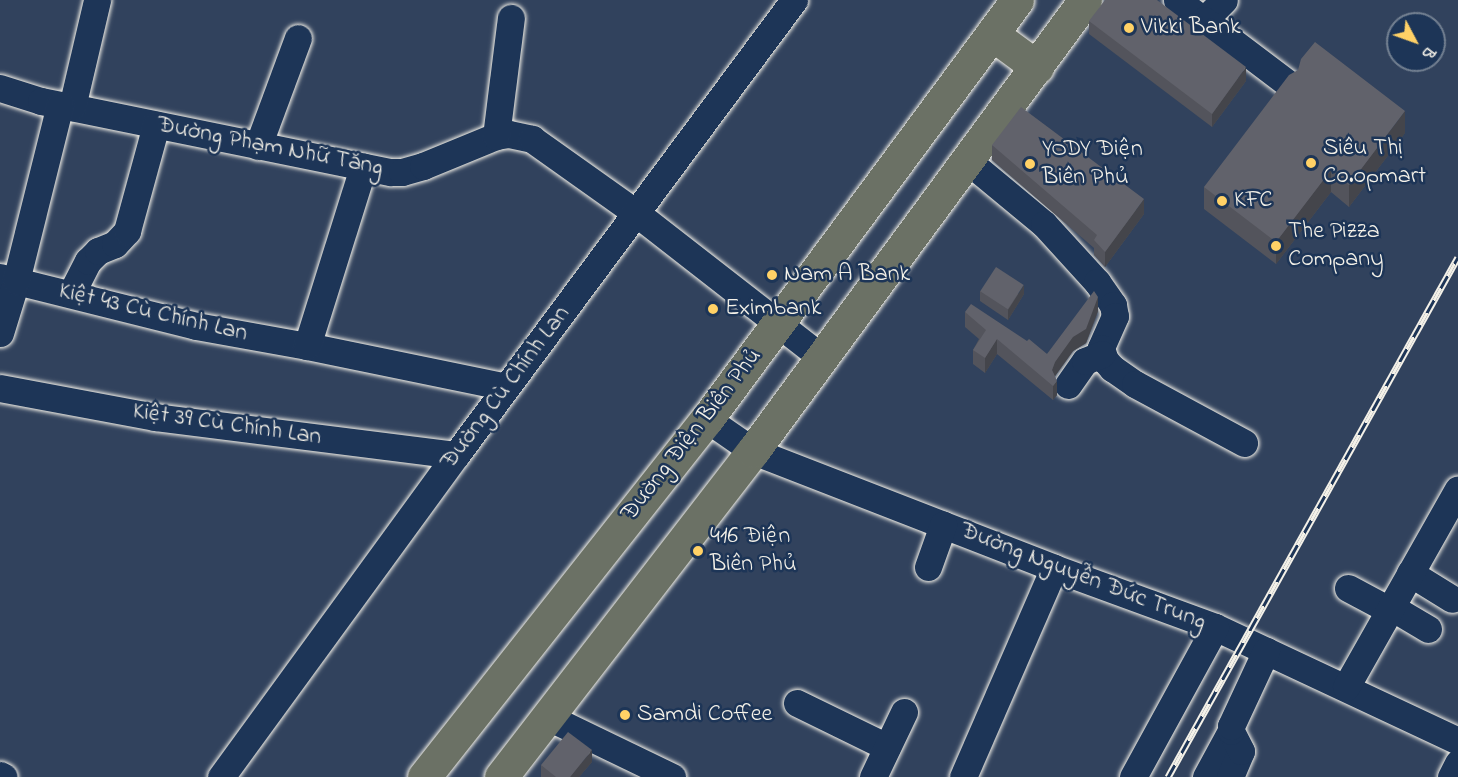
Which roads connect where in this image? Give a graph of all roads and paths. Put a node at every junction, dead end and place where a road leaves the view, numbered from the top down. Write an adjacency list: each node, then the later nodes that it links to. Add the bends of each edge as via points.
1 (96, 0): 14 (street)
2 (794, 0): 20 (street, Đường Cù Chính Lan)
3 (1017, 0): 9 (main road, Đường Điện Biên Phủ)
4 (1085, 0): 11 (main road)
5 (1177, 0): 8 (street)
6 (1224, 0): 8 (street)
7 (511, 18): 16 (street)
8 (1204, 20): 12 (street)
9 (992, 34): 11 (main road); 23 (main road, Đường Điện Biên Phủ)
10 (298, 38): 17 (street)
11 (1037, 67): 18 (main road)
12 (1286, 82)
13 (0, 88): 14 (street, Đường Phạm Nhữ Tăng)
14 (66, 106): 15 (street, Đường Phạm Nhữ Tăng); 21 (street)
15 (156, 124): 17 (street, Đường Phạm Nhữ Tăng); 22 (street, via 127,231 88,261)
16 (496, 136): 19 (street, Đường Phạm Nhữ Tăng, via 402,172); 20 (street, Đường Phạm Nhữ Tăng, via 509,134 532,139)
17 (258, 146): 19 (street, Đường Phạm Nhữ Tăng)
18 (968, 161): 26 (street, via 1038,218 1113,304 1115,316); 27 (main road)
19 (363, 167): 25 (street)
20 (636, 213): 23 (street, Đường Phạm Nhữ Tăng); 29 (street, Đường Cù Chính Lan)
21 (8, 279): 22 (street, Kiệt 43 Cù Chính Lan); 24 (street)
22 (71, 294): 25 (street, Kiệt 43 Cù Chính Lan, via 196,326)
23 (778, 323): 27 (street, Đường Phạm Nhữ Tăng); 31 (main road, Đường Điện Biên Phủ)
24 (0, 333)
25 (307, 346): 29 (street, Kiệt 43 Cù Chính Lan)
26 (1102, 354): 28 (street, via 1085,361); 32 (street, via 1112,368 1135,384)
27 (822, 358): 33 (main road)
28 (1068, 385)
29 (506, 387): 34 (street, Đường Cù Chính Lan)
30 (0, 388): 34 (street, Kiệt 39 Cù Chính Lan, via 156,417)
31 (706, 419): 33 (street, Đường Nguyễn Đức Trung); 57 (main road, Đường Điện Biên Phủ)
32 (1244, 443)
33 (753, 451): 36 (street, Đường Nguyễn Đức Trung); 49 (main road)
34 (456, 455): 56 (street, Đường Cù Chính Lan)
35 (1458, 489): 39 (street)
36 (943, 525): 37 (street); 38 (street, Đường Nguyễn Đức Trung)
37 (928, 567)
38 (1054, 568): 43 (street, Đường Nguyễn Đức Trung); 61 (street)
39 (1410, 573): 41 (street); 42 (street)
40 (1348, 588): 42 (street)
41 (1452, 599)
42 (1390, 609): 44 (street); 46 (street)
43 (1215, 627): 45 (street, Đường Nguyễn Đức Trung); 62 (street)
44 (1428, 629)
45 (1266, 651): 46 (street, Đường Nguyễn Đức Trung); 50 (street)
46 (1346, 687): 51 (street, Đường Nguyễn Đức Trung)
47 (797, 703): 52 (street)
48 (904, 712): 52 (street)
49 (548, 717): 58 (main road); 59 (street)
50 (1231, 731): 63 (street); 64 (street, via 1241,751)
51 (1458, 741)
52 (887, 747): 60 (street)
53 (1458, 763): 65 (street)
54 (0, 775): 55 (street)
55 (4, 777)
56 (221, 777)
57 (424, 777)
58 (501, 777)
59 (672, 777)
60 (873, 777)
61 (963, 777)
62 (1133, 777)
63 (1206, 777)
64 (1230, 777)
65 (1450, 777)

